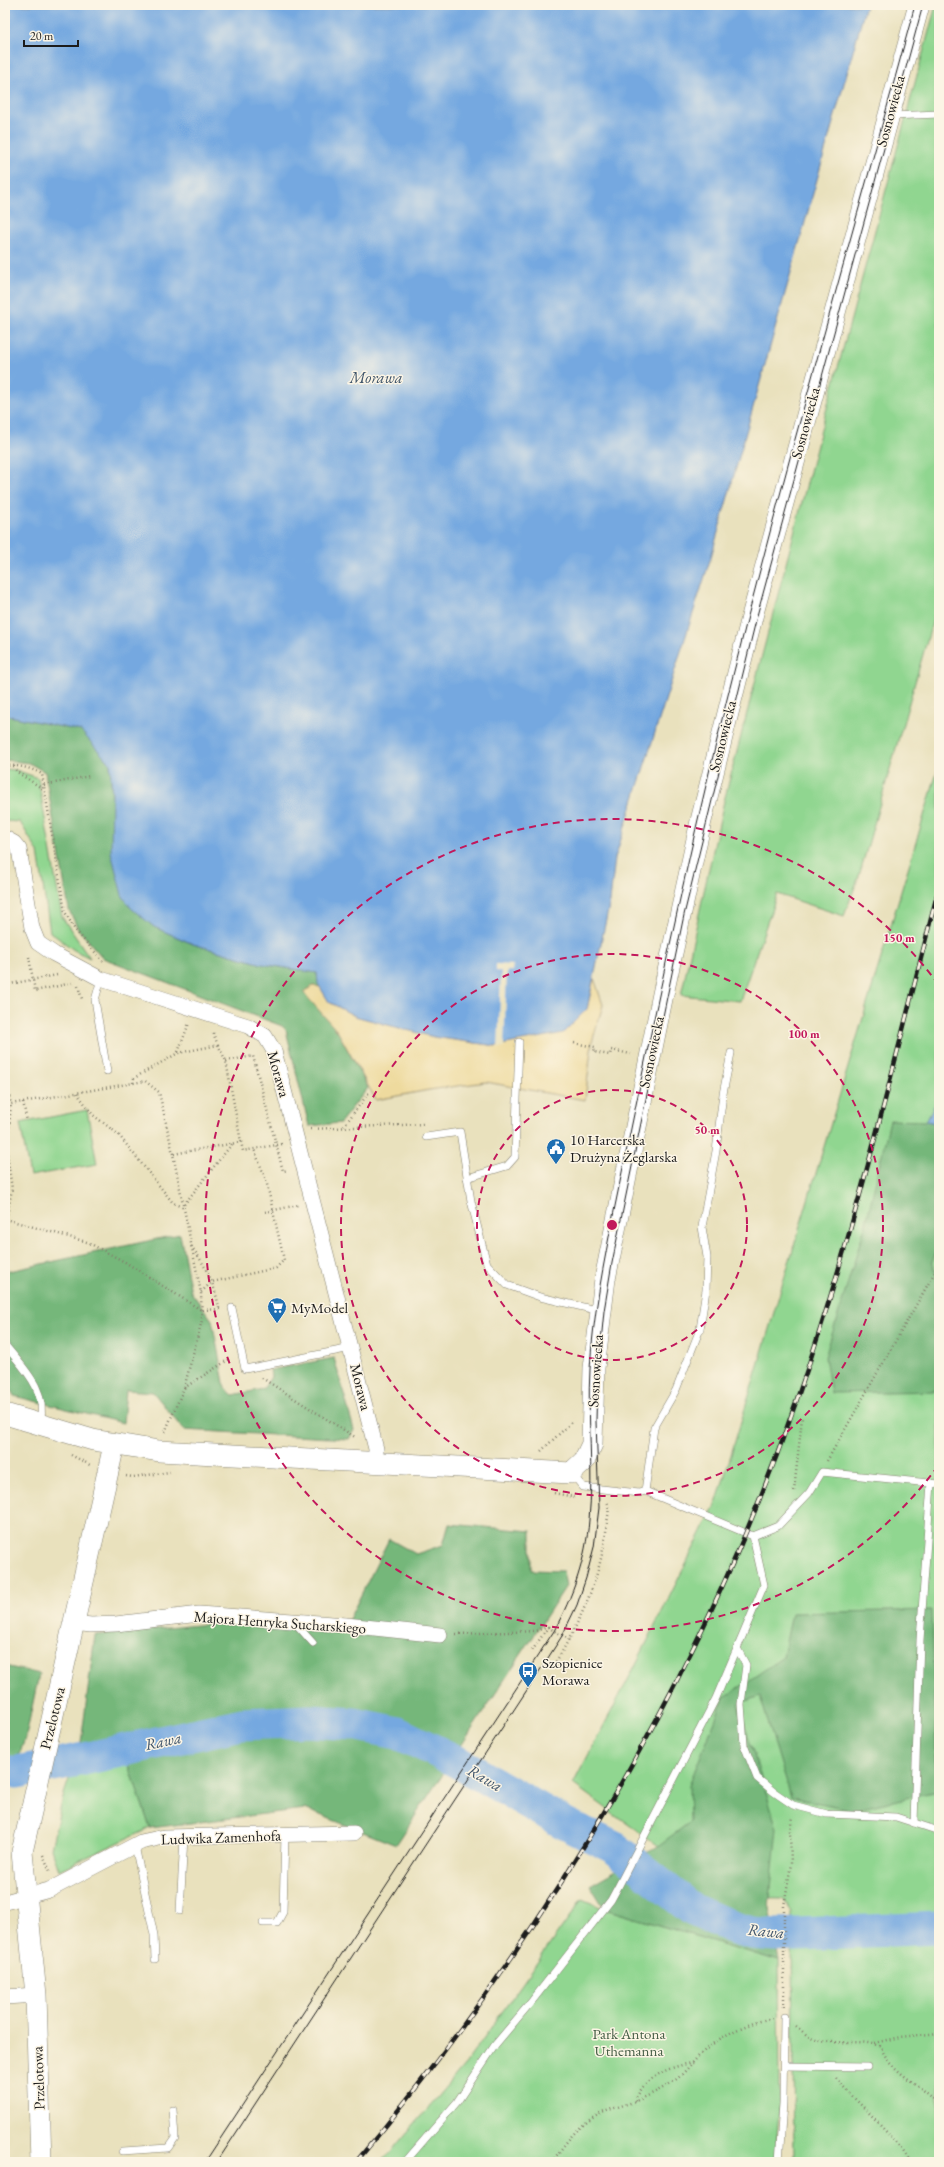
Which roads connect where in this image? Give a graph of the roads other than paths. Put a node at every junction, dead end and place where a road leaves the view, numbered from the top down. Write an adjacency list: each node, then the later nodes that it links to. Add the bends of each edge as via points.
1 (919, 5): 3 (street, Sosnowiecka)
2 (939, 114): 3 (lane)
3 (888, 116): 12 (street, Sosnowiecka, via 730,701 664,986)
4 (5, 838): 5 (street, Morawa, via 14,843 19,850 32,928 38,943)
5 (101, 979): 8 (lane, via 95,1000); 14 (street, Morawa, via 248,1026 265,1036 274,1051)
6 (519, 1042): 10 (lane, via 515,1157 507,1166)
7 (731, 1052): 22 (lane, via 702,1227 707,1257 706,1290 700,1329 676,1390 654,1428)
8 (108, 1071)
9 (426, 1136): 10 (lane, via 460,1132)
10 (467, 1178): 12 (lane, via 487,1264 507,1285 540,1297)
11 (232, 1308): 14 (lane, via 245,1369)
12 (600, 1311): 19 (street, Sosnowiecka, via 594,1368 592,1444 584,1461)
13 (5, 1345): 16 (lane, via 32,1376 43,1412)
14 (351, 1348): 18 (street, Morawa, via 376,1449)
15 (5, 1414): 16 (street)
16 (39, 1425): 17 (street)
17 (114, 1445): 18 (street, via 182,1453); 25 (street, Przelotowa)
18 (376, 1463): 19 (street)
19 (571, 1473): 22 (lane, via 583,1487 639,1493)
20 (931, 1483): 21 (lane); 23 (lane, via 822,1472 809,1493 778,1526); 29 (lane, via 920,1640)
21 (939, 1484)
22 (645, 1491): 23 (lane)
23 (753, 1536): 28 (lane, via 764,1585)
24 (294, 1621): 25 (street, Majora Henryka Sucharskiego, via 198,1614 116,1624); 26 (street, Majora Henryka Sucharskiego); 27 (lane)
25 (74, 1623): 35 (street, Przelotowa, via 23,1846)
26 (440, 1635)
27 (313, 1643)
28 (737, 1648): 29 (lane, via 746,1665 741,1704 744,1745 757,1778 794,1805 827,1814 896,1817); 48 (lane, via 716,1698 611,1900 495,2045 457,2102)
29 (914, 1823): 30 (lane)
30 (939, 1831)
31 (354, 1833): 32 (street, Ludwika Zamenhofa)
32 (285, 1835): 33 (street, Ludwika Zamenhofa); 38 (lane, via 284,1912 277,1923)
33 (184, 1837): 34 (street, Ludwika Zamenhofa, via 164,1837); 37 (lane)
34 (135, 1846): 35 (street, Ludwika Zamenhofa, via 49,1890); 39 (lane, via 154,1935)
35 (25, 1896): 36 (street, Ludwika Zamenhofa); 40 (street, Przelotowa)
36 (5, 1902)
37 (180, 1911)
38 (263, 1923)
39 (155, 1959)
40 (36, 1995): 41 (street); 47 (street, Przelotowa)
41 (5, 1997)
42 (784, 2017): 43 (lane)
43 (784, 2066): 44 (lane); 49 (lane)
44 (867, 2067)
45 (173, 2110): 46 (lane, via 175,2138 168,2148)
46 (122, 2151)
47 (41, 2162)
48 (405, 2162)
49 (779, 2162)

